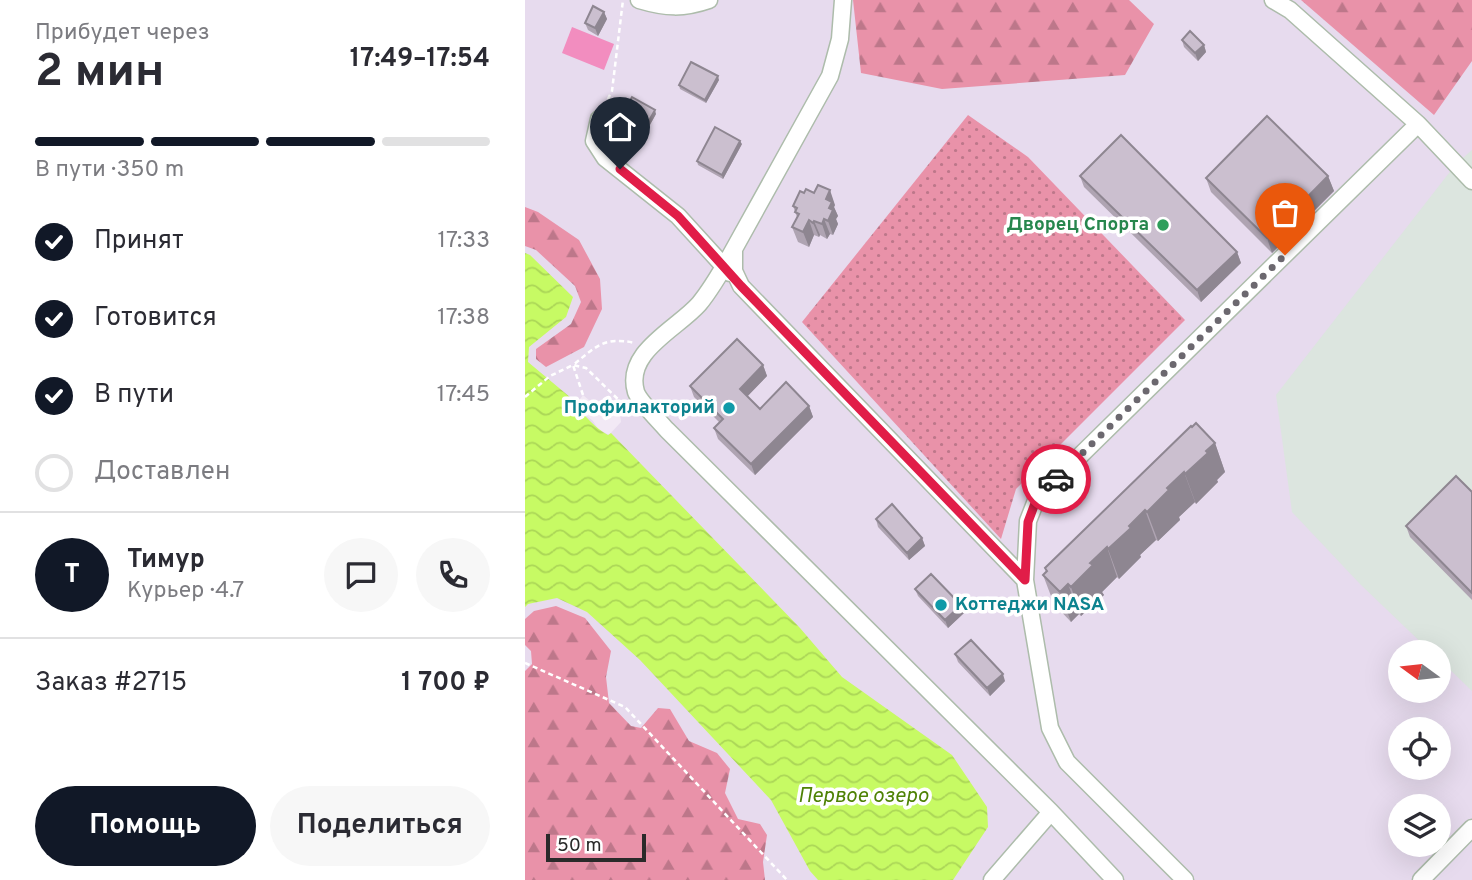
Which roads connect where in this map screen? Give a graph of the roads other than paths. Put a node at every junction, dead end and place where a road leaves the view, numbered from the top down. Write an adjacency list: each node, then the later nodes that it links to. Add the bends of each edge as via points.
1 (639, 0): 2 (street, via 692,6)
2 (709, 0)
3 (842, 0): 8 (street, via 840,39 831,76)
4 (1273, 0): 6 (street)
5 (599, 120): 9 (street, via 594,141 604,158 678,216)
6 (1418, 124): 7 (street); 11 (street, via 1037,498 1028,522)
7 (1472, 181)
8 (734, 248): 9 (street); 10 (street, via 734,271)
9 (724, 267): 10 (street); 12 (street, via 698,305 641,356 634,373 637,394 667,430)
10 (741, 286): 11 (street)
11 (1025, 580): 16 (street, via 1050,728 1067,762)
12 (1051, 812): 14 (street); 15 (street)
13 (1472, 828): 17 (street)
14 (992, 880)
15 (1115, 880)
16 (1185, 880)
17 (1421, 880)

